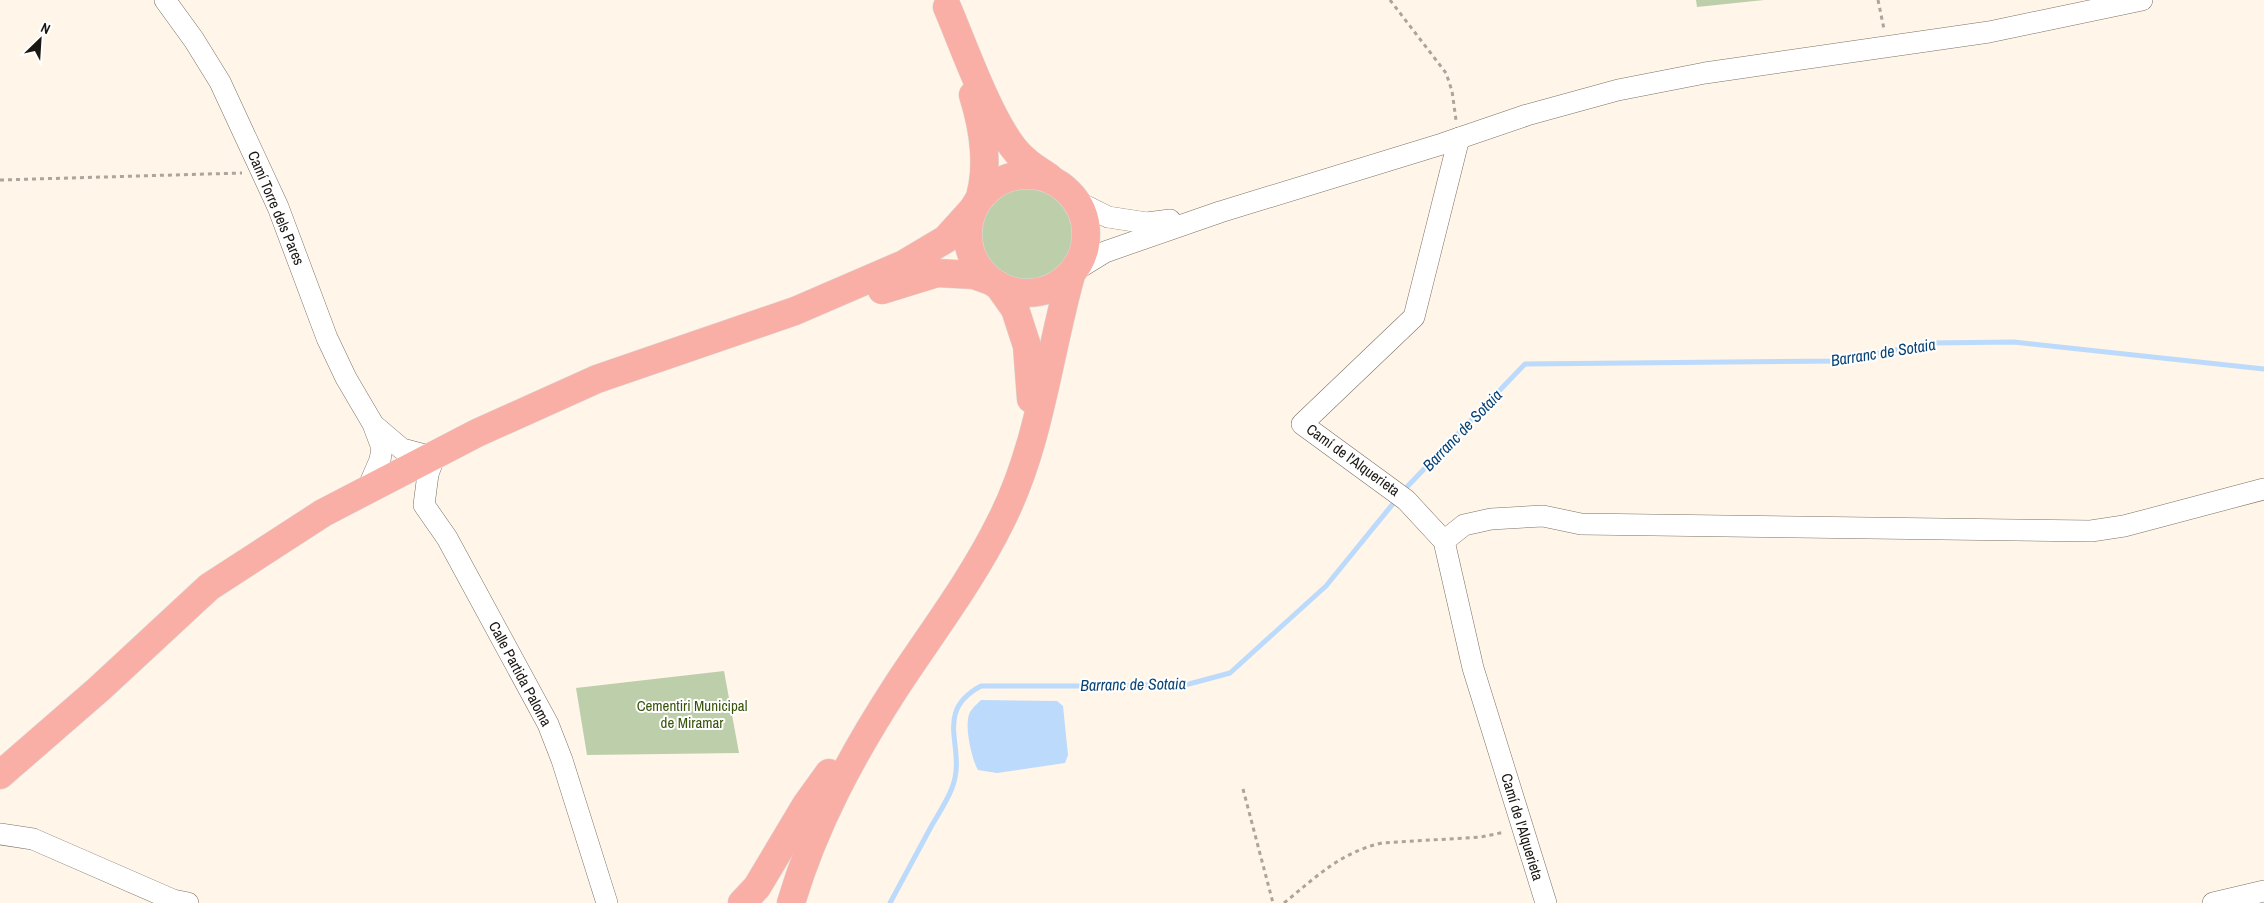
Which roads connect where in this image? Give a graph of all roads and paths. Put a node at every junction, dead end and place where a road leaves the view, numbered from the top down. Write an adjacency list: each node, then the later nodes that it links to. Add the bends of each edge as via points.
1 (164, 0): 8 (street, Camí Torre dels Pares, via 220,82)
2 (1390, 0): 7 (path, via 1446,73 1452,90)
3 (1878, 0): 6 (path)
4 (2142, 0): 6 (street, via 1989,32)
5 (946, 4): 10 (main road, via 991,109 1007,138 1024,160); 12 (main road, via 977,108 983,146 984,175)
6 (1889, 48): 7 (street, via 1618,90)
7 (1459, 138): 13 (street); 22 (street, Camí de l'Alquerieta, via 1414,317 1302,424 1399,494)
8 (262, 173): 9 (path); 17 (street, Camí Torre dels Pares, via 328,338 346,378)
9 (0, 180)
10 (1053, 180): 11 (main road, via 1062,184); 12 (main road, via 1033,174 1012,176 988,188)
11 (1078, 202): 13 (street, via 1108,217 1148,223); 14 (main road, via 1087,226 1085,252)
12 (977, 203): 15 (main road, via 970,216 968,238 976,264); 16 (main road, via 946,239 927,251)
13 (1220, 212): 14 (street, via 1105,252)
14 (1073, 273): 15 (main road, via 1053,288 1031,294 1007,290); 18 (main road)
15 (995, 283): 16 (main road, via 974,275 937,273 858,297); 18 (main road, via 1015,309 1027,346)
16 (796, 311): 19 (main road, via 598,379 476,433)
17 (373, 424): 19 (street, Camí Torre dels Pares, via 402,449); 21 (street, Camí Torre dels Pares, via 382,448)
18 (1032, 444): 23 (main road, via 1001,522)
19 (434, 456): 21 (main road); 30 (street, Calle Partida Paloma, via 424,505 447,538 545,717 562,760)
20 (2264, 488): 22 (street, via 2124,526 2091,531 1581,524 1543,516 1491,519 1464,525)
21 (367, 490): 24 (main road, via 323,514 209,587)
22 (1444, 540): 26 (street, Camí de l'Alquerieta, via 1473,668)
23 (872, 728): 31 (main road, via 849,748 815,791 757,887); 32 (main road, via 821,820)
24 (0, 775)
25 (1243, 789): 33 (path)
26 (1523, 828): 34 (path, via 1481,838 1367,846 1341,858); 35 (street, Camí de l'Alquerieta)
27 (0, 834): 29 (street, via 33,839 172,900)
28 (2264, 891): 36 (street)
29 (188, 903)
30 (607, 903)
31 (742, 903)
32 (791, 903)
33 (1273, 903)
34 (1284, 903)
35 (1546, 903)
36 (2213, 903)

